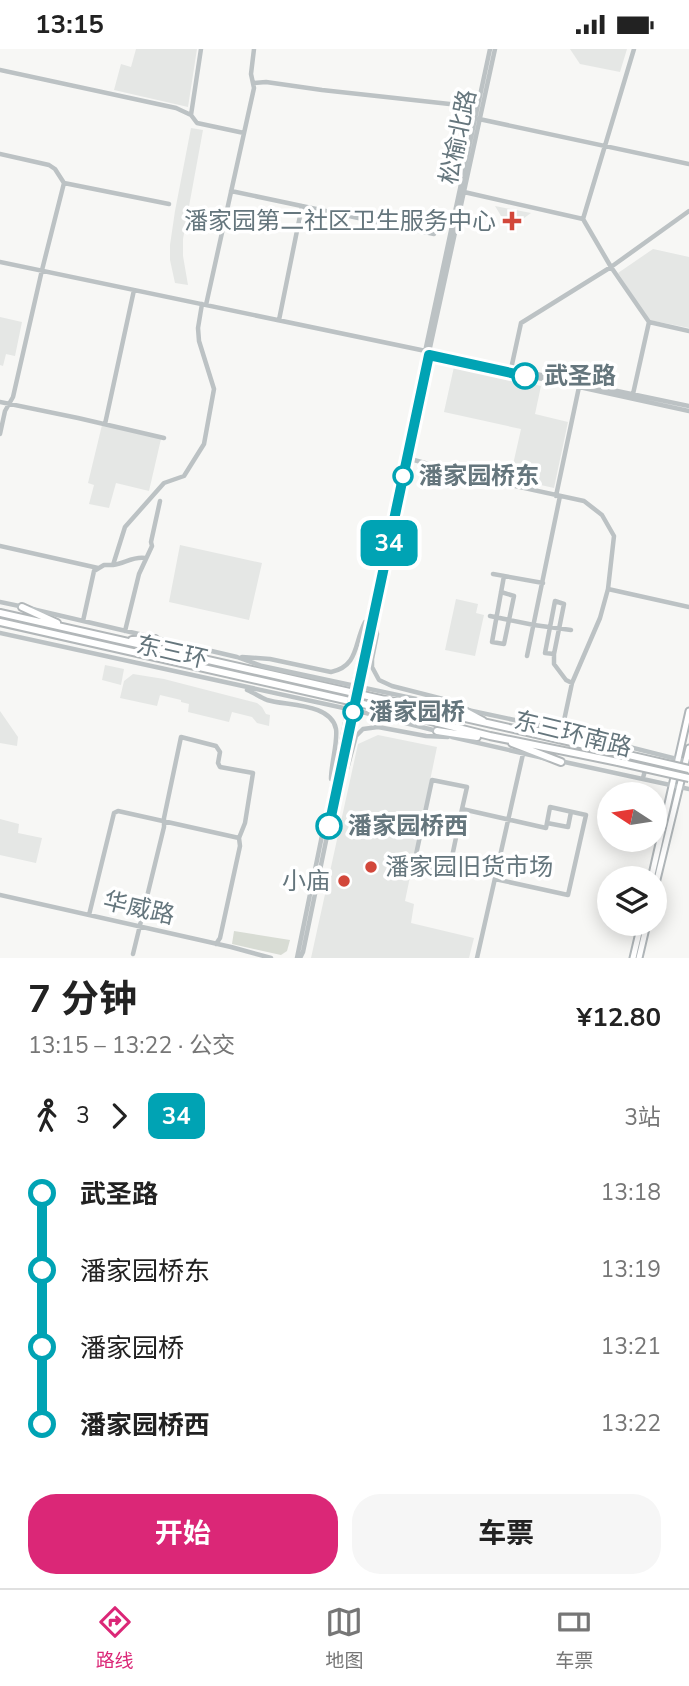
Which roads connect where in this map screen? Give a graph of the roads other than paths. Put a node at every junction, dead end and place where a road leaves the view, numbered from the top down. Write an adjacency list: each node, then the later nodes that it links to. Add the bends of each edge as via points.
1 (201, 49): 9 (street)
2 (254, 49): 7 (street)
3 (489, 49): 8 (street, 松榆北路)
4 (495, 49): 10 (street, 松榆北路)
5 (634, 49): 12 (street)
6 (0, 70): 9 (street)
7 (253, 83): 8 (street); 11 (street)
8 (477, 107): 10 (street, 松榆北路)
9 (191, 115): 11 (street, via 197,123)
10 (477, 119): 12 (street); 17 (street, 松榆北路); 31 (street, 松榆北路)
11 (244, 133): 16 (street)
12 (604, 147): 14 (street); 21 (street)
13 (0, 153): 15 (street, via 50,165)
14 (689, 164)
15 (64, 183): 18 (street); 25 (street)
16 (231, 191): 19 (street); 27 (street)
17 (464, 192): 21 (street); 31 (street, 松榆北路)
18 (169, 204)
19 (302, 206): 22 (street); 28 (street)
20 (689, 211): 24 (street)
21 (583, 219): 24 (street)
22 (435, 234)
23 (0, 262): 25 (street)
24 (611, 267): 29 (street); 32 (street, via 521,323)
25 (42, 271): 26 (street); 36 (street)
26 (134, 290): 27 (street); 38 (street)
27 (204, 305): 28 (street); 46 (street, via 198,328 215,389 204,444 184,476 164,484 125,527)
28 (279, 320): 31 (street)
29 (649, 322): 30 (street); 34 (street)
30 (689, 331)
31 (428, 353): 32 (street); 33 (street); 41 (street, 松榆北路); 57 (street, 松榆北路)
32 (511, 369): 34 (street)
33 (579, 387): 37 (street); 42 (street)
34 (633, 394): 37 (street)
35 (0, 402): 36 (street)
36 (9, 403): 38 (street); 39 (street)
37 (689, 409)
38 (105, 424): 40 (street)
39 (0, 434)
40 (164, 438)
41 (407, 458): 42 (street); 57 (street, 松榆北路)
42 (558, 496): 50 (street); 51 (street, via 584,501 602,515 614,535)
43 (160, 501): 45 (street, via 152,546)
44 (0, 546): 47 (street)
45 (145, 558): 46 (street); 67 (street)
46 (113, 565): 47 (street)
47 (100, 568): 60 (street, via 94,571)
48 (493, 575): 49 (street)
49 (503, 576): 50 (street); 52 (street)
50 (542, 583): 62 (street)
51 (608, 589): 55 (street); 74 (street)
52 (501, 592): 58 (street); 59 (street, via 514,596)
53 (0, 602): 54 (street)
54 (22, 607): 60 (street); 65 (highway)
55 (689, 607)
56 (0, 613): 65 (highway, 东三环)
57 (372, 614): 73 (street, via 360,631 355,654 340,670); 78 (street, via 377,634 372,667 379,680); 80 (street, 松榆北路, bridge)
58 (493, 616): 59 (street); 59 (street, via 492,642 504,644)
59 (509, 619): 62 (street)
60 (83, 621): 67 (street)
61 (1, 622): 76 (highway, 东三环)
62 (534, 625): 63 (street); 72 (street)
63 (550, 627): 64 (street); 64 (street, via 555,601 564,604); 71 (street, via 545,653)
64 (560, 628): 66 (street); 71 (street)
65 (71, 629): 70 (highway, 东三环)
66 (571, 630)
67 (125, 631): 69 (street)
68 (0, 633): 75 (street)
69 (155, 639): 70 (highway); 73 (street)
70 (123, 641): 76 (highway, 东三环)
71 (554, 654): 74 (street, via 554,664)
72 (527, 656)
73 (237, 657): 78 (street)
74 (572, 683): 83 (street)
75 (236, 685): 84 (street, 东三环南路); 101 (street, via 267,699 328,715 336,729)
76 (343, 695): 77 (highway)
77 (363, 700): 81 (highway); 86 (highway)
78 (457, 707): 81 (highway); 83 (street, 东三环南路)
79 (689, 711): 92 (main road)
80 (348, 724): 99 (street); 101 (street)
81 (491, 725): 82 (highway)
82 (518, 730): 85 (highway); 95 (highway, bridge)
83 (562, 730): 85 (street, 东三环南路)
84 (437, 731): 86 (highway); 87 (street, 东三环南路)
85 (576, 734): 90 (street, 东三环南路)
86 (490, 736): 88 (highway)
87 (453, 737): 91 (street, 东三环南路); 99 (street, via 363,729 356,736)
88 (504, 739): 94 (highway); 97 (highway, bridge)
89 (689, 748): 93 (main road)
90 (649, 753): 92 (street, 东三环南路); 96 (street)
91 (523, 754): 94 (street, 东三环南路); 105 (street)
92 (679, 759): 93 (street, 东三环南路); 98 (main road)
93 (688, 761): 100 (main road)
94 (561, 762): 96 (street, 东三环南路)
95 (689, 769)
96 (643, 778): 98 (street, 东三环南路)
97 (689, 778)
98 (672, 785): 100 (street, 东三环南路); 109 (main road)
99 (338, 786): 120 (street, via 303,952)
100 (680, 787): 102 (street, 东三环南路); 110 (main road)
101 (332, 789): 120 (street)
102 (689, 789)
103 (463, 809): 103 (street, via 449,871 414,864 432,780 467,787); 105 (street)
104 (571, 812): 107 (street, via 568,827); 107 (street, via 551,807); 111 (street, via 586,815 568,895)
105 (509, 819): 107 (street, via 546,828); 111 (street)
106 (164, 822): 108 (street); 108 (street, via 181,737 216,746 220,767 253,773); 113 (street, via 114,813); 114 (street)
107 (547, 823)
108 (239, 838): 117 (street)
109 (654, 866)
110 (660, 866)
111 (495, 879): 121 (street)
112 (0, 895): 113 (street, 华威路)
113 (89, 915): 114 (street, 华威路)
114 (140, 926): 117 (street, 华威路); 118 (street)
115 (638, 936): 122 (main road)
116 (644, 936): 123 (main road)
117 (216, 944): 119 (street, 华威路)
118 (133, 954)
119 (271, 958)
120 (298, 958)
121 (477, 958)
122 (633, 958)
123 (639, 958)

